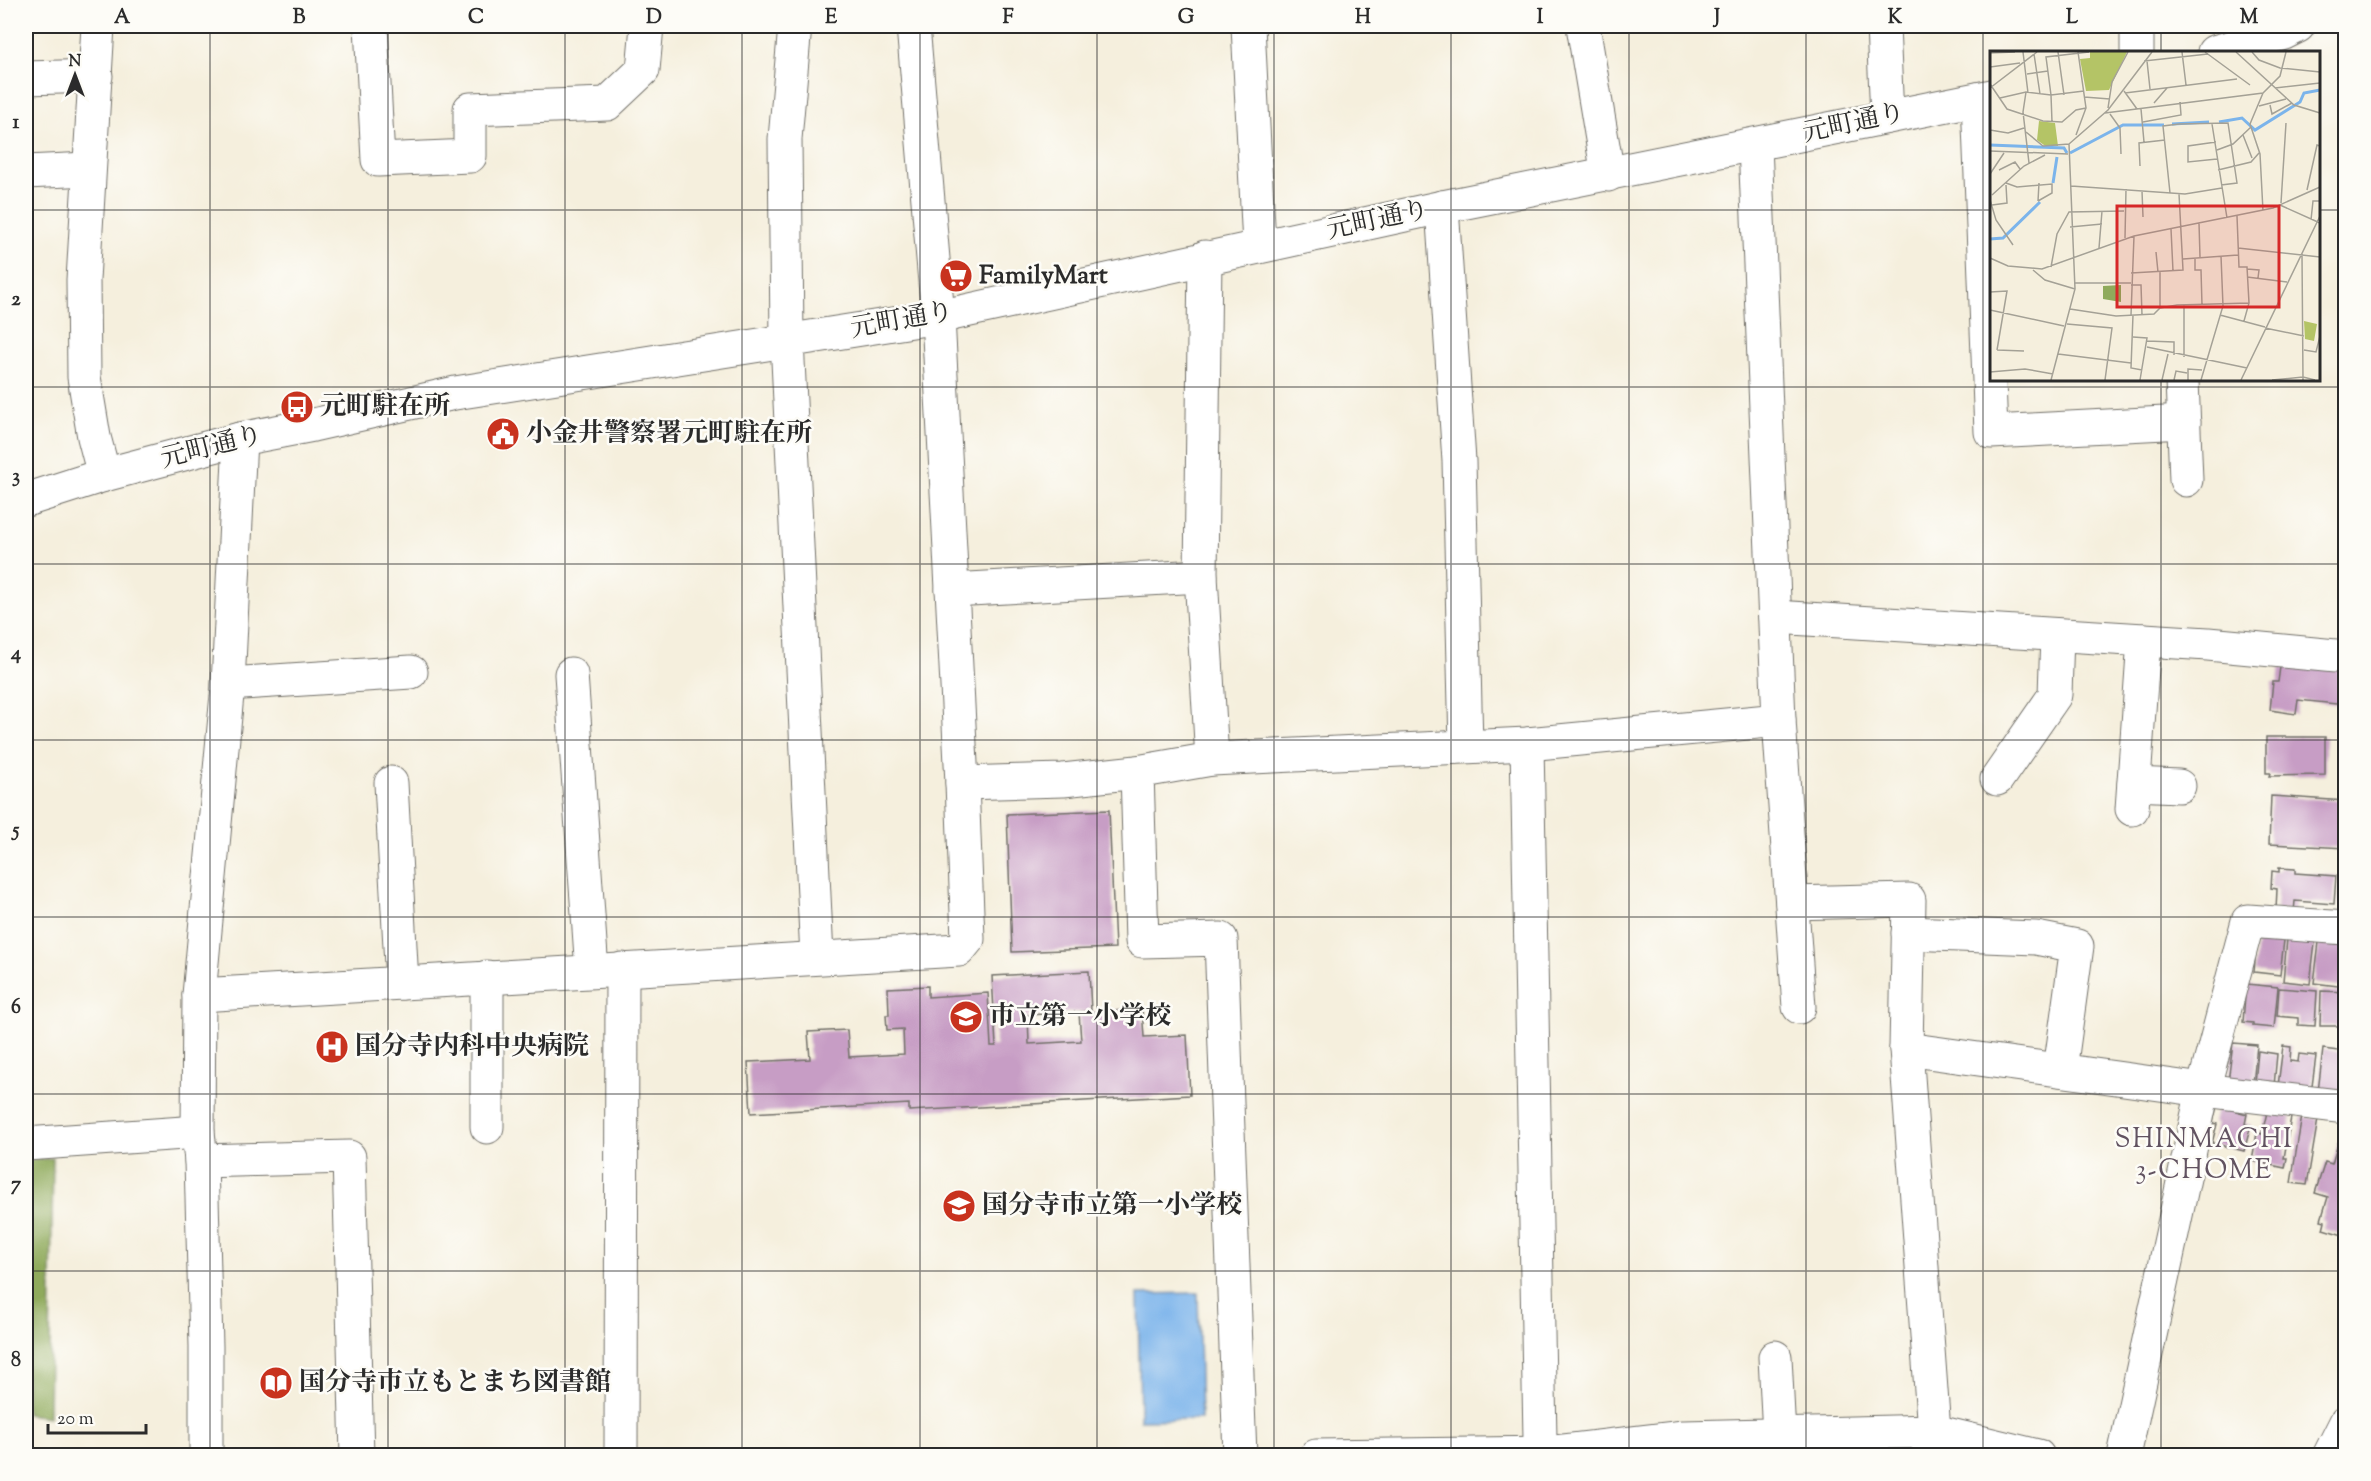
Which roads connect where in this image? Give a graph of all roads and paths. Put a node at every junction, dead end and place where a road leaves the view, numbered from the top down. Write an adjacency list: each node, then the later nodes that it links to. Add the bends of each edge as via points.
1 (98, 26): 14 (street)
2 (371, 26): 3 (street, via 378,160 470,156 470,108 607,104 643,70)
3 (647, 26)
4 (795, 26): 26 (street, via 786,139)
5 (913, 26): 25 (street)
6 (1583, 26): 21 (street)
7 (1883, 26): 17 (street)
8 (2138, 26): 12 (street)
9 (2298, 26): 11 (street, via 2283,33)
10 (1248, 27): 23 (street)
11 (2251, 33): 13 (street)
12 (2138, 51)
13 (2216, 51)
14 (96, 76): 15 (street); 19 (street)
15 (26, 78)
16 (1985, 98): 17 (street, 元町通り); 27 (street)
17 (1887, 117): 18 (street, 元町通り)
18 (1755, 145): 21 (street, 元町通り); 37 (street)
19 (88, 169): 20 (street); 32 (street, via 82,280 84,377)
20 (26, 172)
21 (1608, 175): 22 (street, 元町通り)
22 (1442, 207): 23 (street, 元町通り); 46 (street, via 1459,461)
23 (1259, 246): 24 (street, 元町通り)
24 (1204, 258): 25 (street, 元町通り); 35 (street)
25 (938, 317): 26 (street, 元町通り); 36 (street)
26 (787, 340): 31 (street, 元町通り, via 455,393); 56 (street)
27 (1990, 376)
28 (1990, 381): 30 (street, via 1991,432)
29 (2182, 381): 30 (street)
30 (2184, 422): 33 (street)
31 (240, 439): 32 (street, 元町通り); 43 (street)
32 (105, 475): 34 (street, 元町通り)
33 (2186, 480)
34 (26, 500)
35 (1201, 576): 36 (street); 47 (street)
36 (952, 590): 51 (street)
37 (1775, 617): 38 (street); 44 (street)
38 (2057, 634): 39 (street); 49 (street, via 2055,695)
39 (2144, 640): 40 (street); 52 (street, via 2133,796)
40 (2346, 657)
41 (411, 672): 43 (street)
42 (571, 674): 57 (street)
43 (228, 684): 60 (street)
44 (1779, 720): 45 (street); 53 (street)
45 (1527, 744): 46 (street); 73 (street, via 1540,1439)
46 (1467, 746): 47 (street)
47 (1212, 759): 48 (street)
48 (1137, 772): 51 (street, via 1063,780); 77 (street, via 1142,941 1221,939)
49 (1997, 779)
50 (391, 783): 59 (street)
51 (962, 783): 56 (street, via 968,939 959,950)
52 (2179, 786)
53 (1792, 903): 55 (street, via 1909,900); 61 (street)
54 (2346, 928): 64 (street, via 2248,921)
55 (1908, 933): 62 (street); 63 (street, via 2036,938 2077,946)
56 (817, 957): 57 (street)
57 (607, 970): 58 (street); 76 (street)
58 (487, 977): 59 (street); 66 (street)
59 (402, 983): 60 (street)
60 (199, 995): 68 (street)
61 (1799, 1007)
62 (1906, 1049): 63 (street); 72 (street)
63 (2060, 1070): 64 (street)
64 (2203, 1090): 65 (street); 81 (street)
65 (2346, 1107)
66 (487, 1127)
67 (26, 1144): 68 (street)
68 (199, 1146): 74 (street); 75 (street, via 349,1157)
69 (1775, 1358): 71 (street)
70 (2346, 1422): 82 (street)
71 (1779, 1435): 72 (street); 73 (street, via 1684,1437)
72 (1930, 1443): 80 (street)
73 (1547, 1454): 79 (street)
74 (206, 1455)
75 (357, 1455)
76 (621, 1455)
77 (1240, 1455)
78 (1316, 1455): 79 (street)
79 (1409, 1455)
80 (2038, 1455)
81 (2124, 1455)
82 (2329, 1455)

